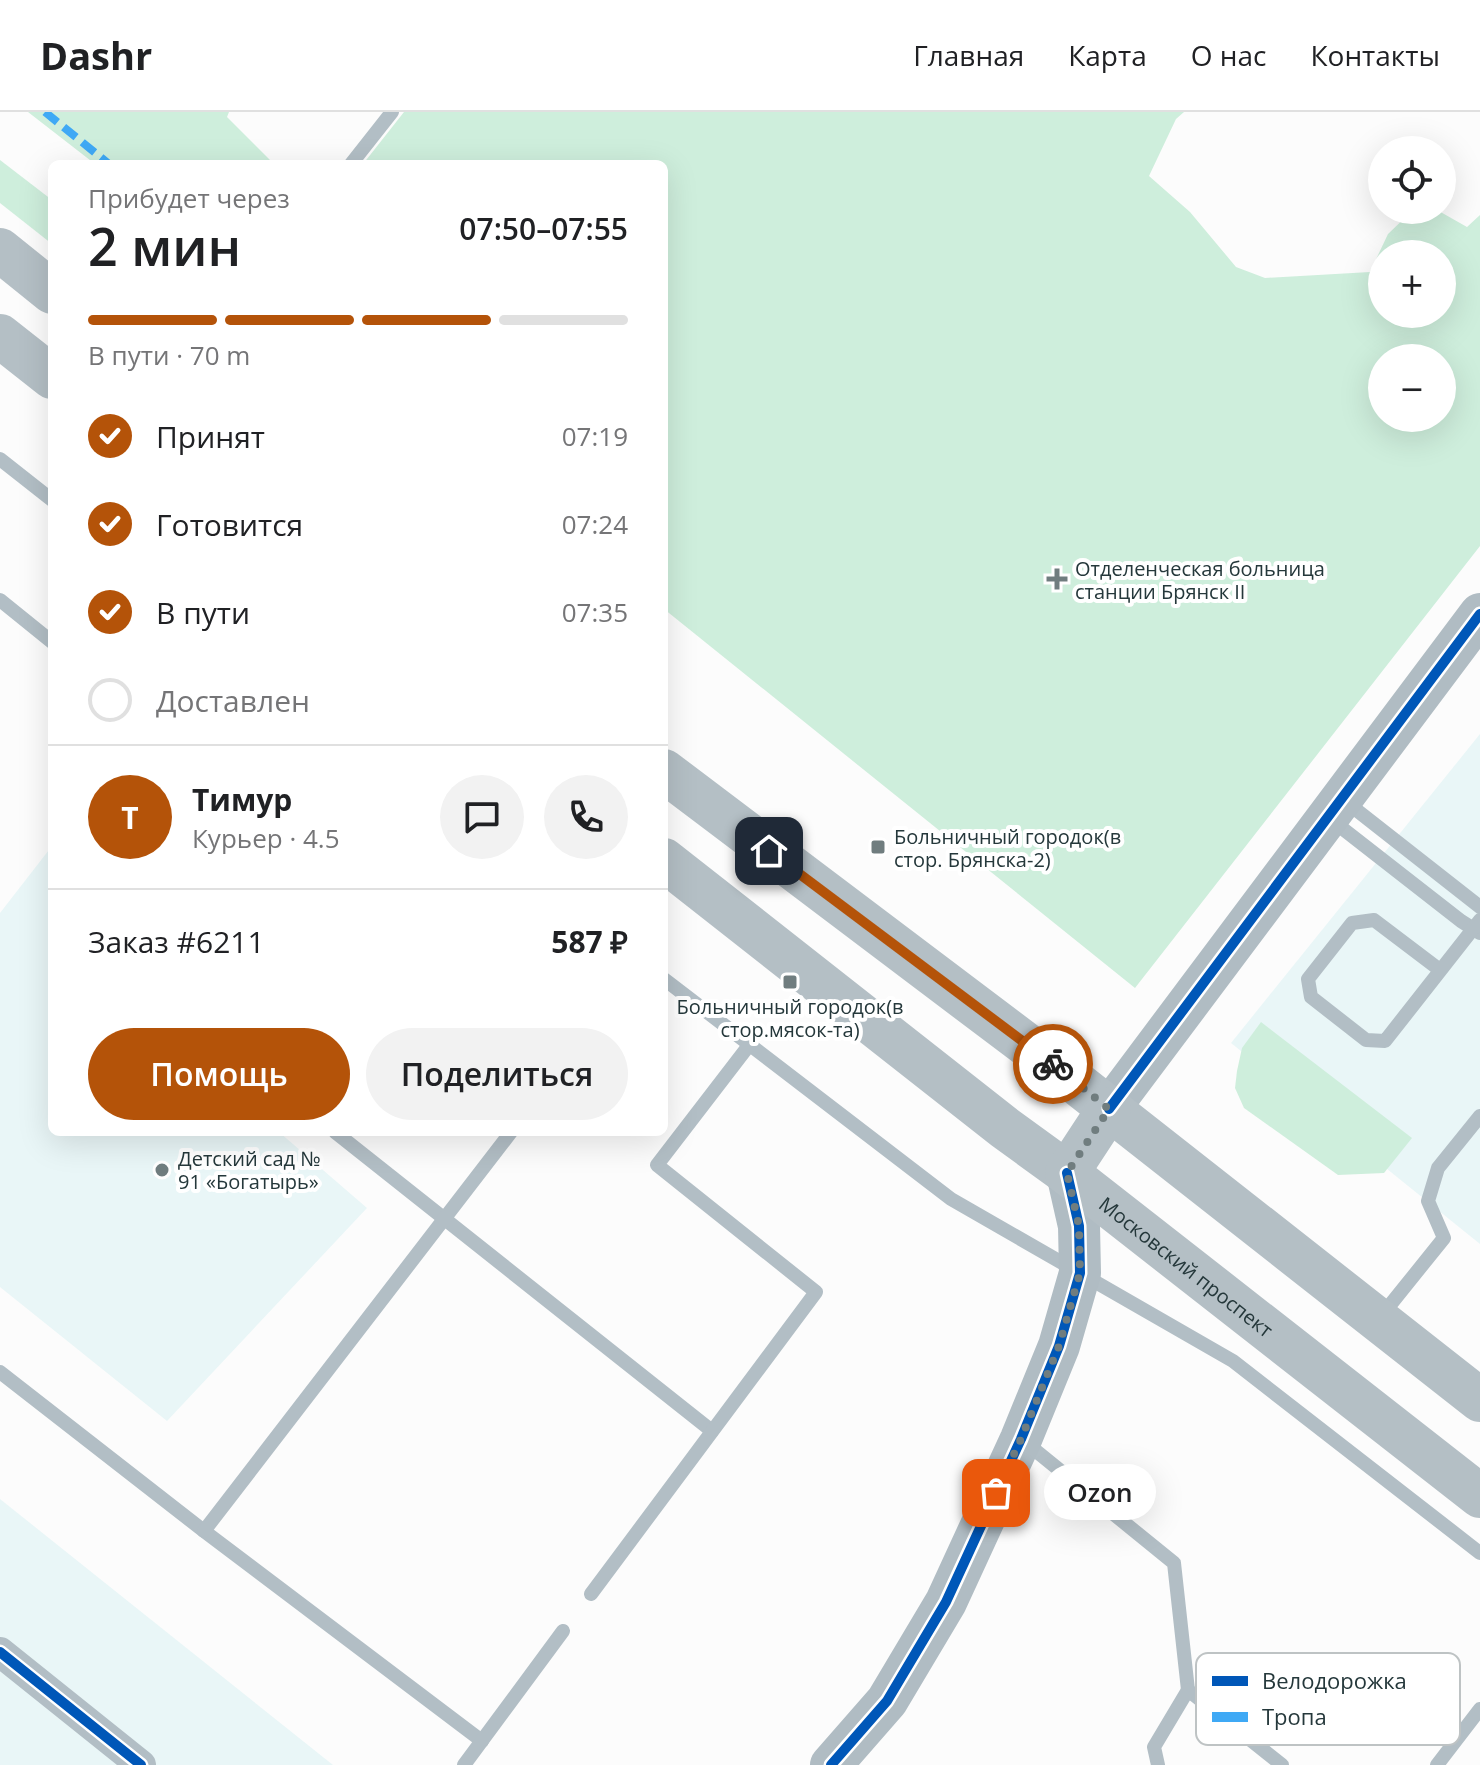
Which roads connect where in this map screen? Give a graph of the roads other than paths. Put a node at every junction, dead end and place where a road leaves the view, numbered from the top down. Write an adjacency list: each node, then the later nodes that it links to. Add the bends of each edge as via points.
1 (392, 112): 2 (lane)
2 (354, 160)
3 (0, 250): 4 (main road)
4 (48, 289)
5 (0, 336): 6 (main road)
6 (48, 374)
7 (0, 459): 8 (lane)
8 (48, 497)
9 (0, 600): 11 (lane)
10 (1480, 614): 13 (street)
11 (48, 639)
12 (668, 774): 20 (main road)
13 (1336, 808): 15 (lane); 16 (lane); 20 (street)
14 (668, 863): 24 (main road, Московский проспект)
15 (1480, 907)
16 (1478, 927): 17 (lane)
17 (1440, 970): 17 (lane, via 1385,1041 1366,1040 1311,997 1308,979 1352,923 1374,920)
18 (668, 982): 19 (lane)
19 (750, 1044): 26 (lane, via 951,1199); 30 (lane, via 657,1165 816,1292)
20 (1109, 1109): 24 (main road); 27 (main road)
21 (1480, 1116): 27 (lane, via 1438,1168 1428,1201 1444,1238)
22 (340, 1136): 25 (lane)
23 (508, 1136): 25 (lane)
24 (1067, 1173): 26 (street, via 1079,1226); 32 (main road, Московский проспект)
25 (445, 1220): 30 (lane); 33 (lane)
26 (1080, 1273): 31 (street, via 1059,1346); 34 (lane, via 1233,1361)
27 (1378, 1320): 29 (main road)
28 (0, 1372): 33 (lane)
29 (1480, 1400)
30 (712, 1431): 35 (lane)
31 (1021, 1439): 38 (lane, via 1174,1563); 49 (street, via 946,1602 887,1701)
32 (1480, 1496)
33 (204, 1531): 44 (lane)
34 (1480, 1553)
35 (591, 1594)
36 (563, 1631): 44 (lane)
37 (0, 1652): 47 (street)
38 (1188, 1690): 39 (lane); 50 (lane, via 1154,1747)
39 (1196, 1696)
40 (1480, 1709): 41 (lane)
41 (1467, 1726): 42 (lane); 43 (lane)
42 (1460, 1735)
43 (1480, 1737)
44 (482, 1741): 48 (lane)
45 (1257, 1745): 51 (lane)
46 (1452, 1745): 52 (lane)
47 (141, 1765)
48 (464, 1765)
49 (831, 1765)
50 (1158, 1765)
51 (1282, 1765)
52 (1437, 1765)

